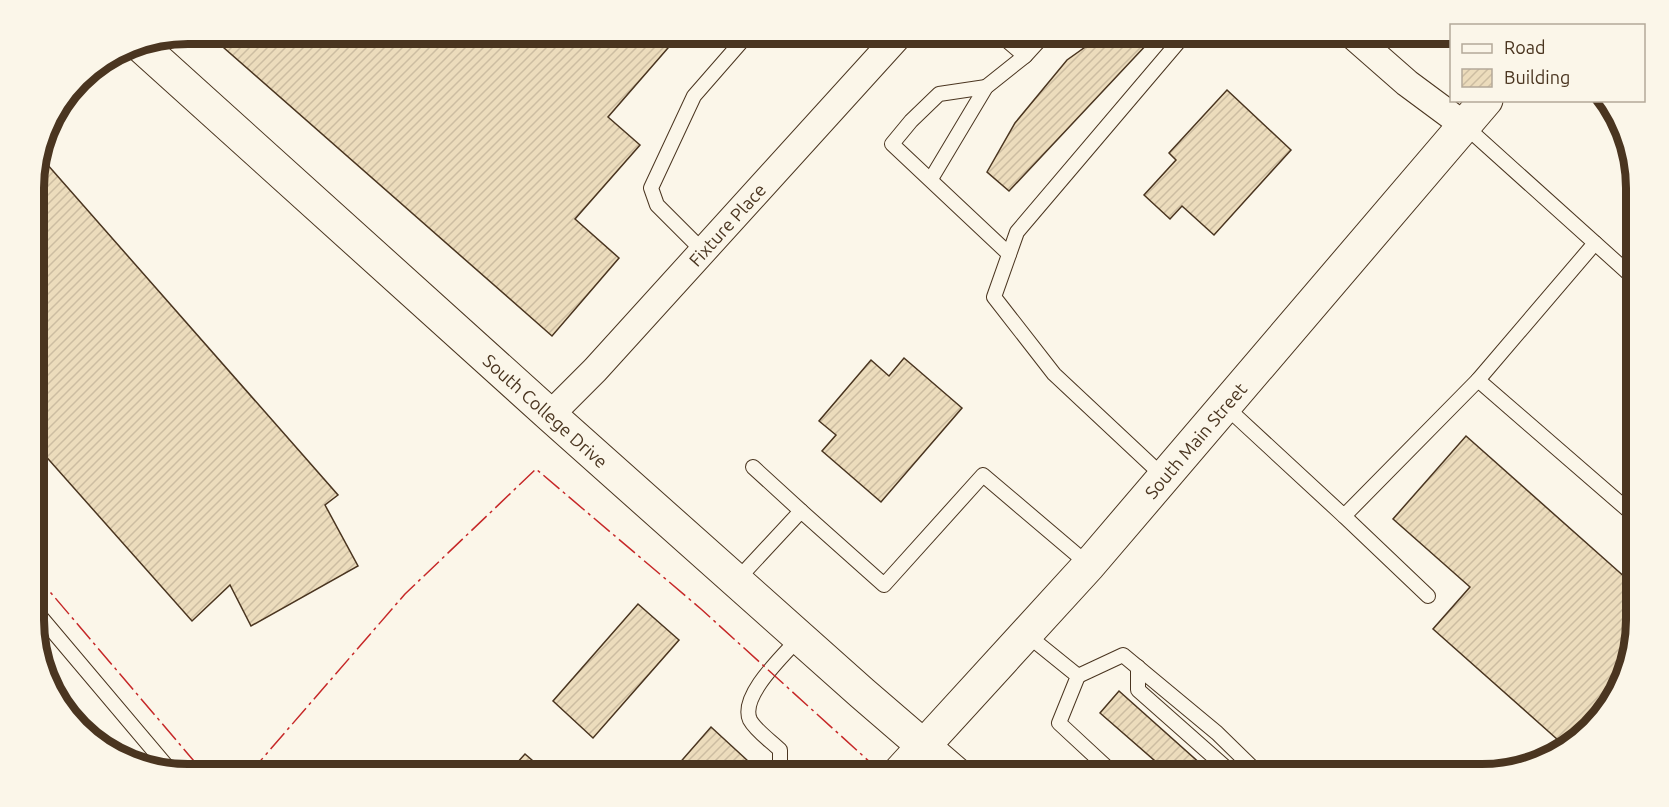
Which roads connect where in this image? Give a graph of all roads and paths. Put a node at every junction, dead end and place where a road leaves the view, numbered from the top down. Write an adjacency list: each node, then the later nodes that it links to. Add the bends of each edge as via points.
1 (739, 44): 14 (lane, via 694,96 651,188 657,205)
2 (891, 44): 14 (street, Fixture Place)
3 (1011, 44): 8 (lane)
4 (1036, 44): 8 (lane)
5 (1175, 44): 15 (lane, via 1017,232)
6 (1363, 44): 11 (street)
7 (145, 50): 19 (main road, South College Drive)
8 (1025, 56): 9 (lane)
9 (986, 87): 12 (lane); 12 (lane, via 939,94 892,144)
10 (1484, 102): 11 (main road, South Main Street)
11 (1465, 126): 13 (lane); 18 (main road, South Main Street)
12 (931, 179): 15 (lane)
13 (1595, 243): 16 (lane); 17 (lane)
14 (703, 251): 19 (street, Fixture Place)
15 (1010, 254): 21 (lane, via 994,297 1054,374)
16 (1626, 271)
17 (1478, 380): 22 (lane); 24 (lane)
18 (1224, 406): 21 (main road, South Main Street); 24 (lane)
19 (550, 415): 26 (main road, South College Drive)
20 (753, 467): 23 (lane)
21 (1164, 477): 25 (main road, South Main Street)
22 (1626, 508)
23 (801, 511): 25 (lane, via 884,585 983,475); 26 (lane)
24 (1344, 516): 27 (lane)
25 (1089, 565): 29 (main road, South Main Street)
26 (736, 581): 30 (main road, South College Drive)
27 (1428, 596)
28 (44, 621): 34 (lane)
29 (1026, 634): 32 (lane); 33 (main road, South Main Street)
30 (799, 638): 33 (main road, South College Drive); 40 (lane, via 764,678 749,705 751,721 780,750)
31 (1138, 667): 32 (lane, via 1124,655); 38 (lane, via 1138,690); 39 (lane)
32 (1078, 676): 37 (lane, via 1059,723)
33 (925, 745): 35 (main road, South Main Street); 36 (main road, South College Drive)
34 (163, 761)
35 (908, 763)
36 (945, 763)
37 (1102, 763)
38 (1221, 763)
39 (1248, 763)
40 (780, 764)

